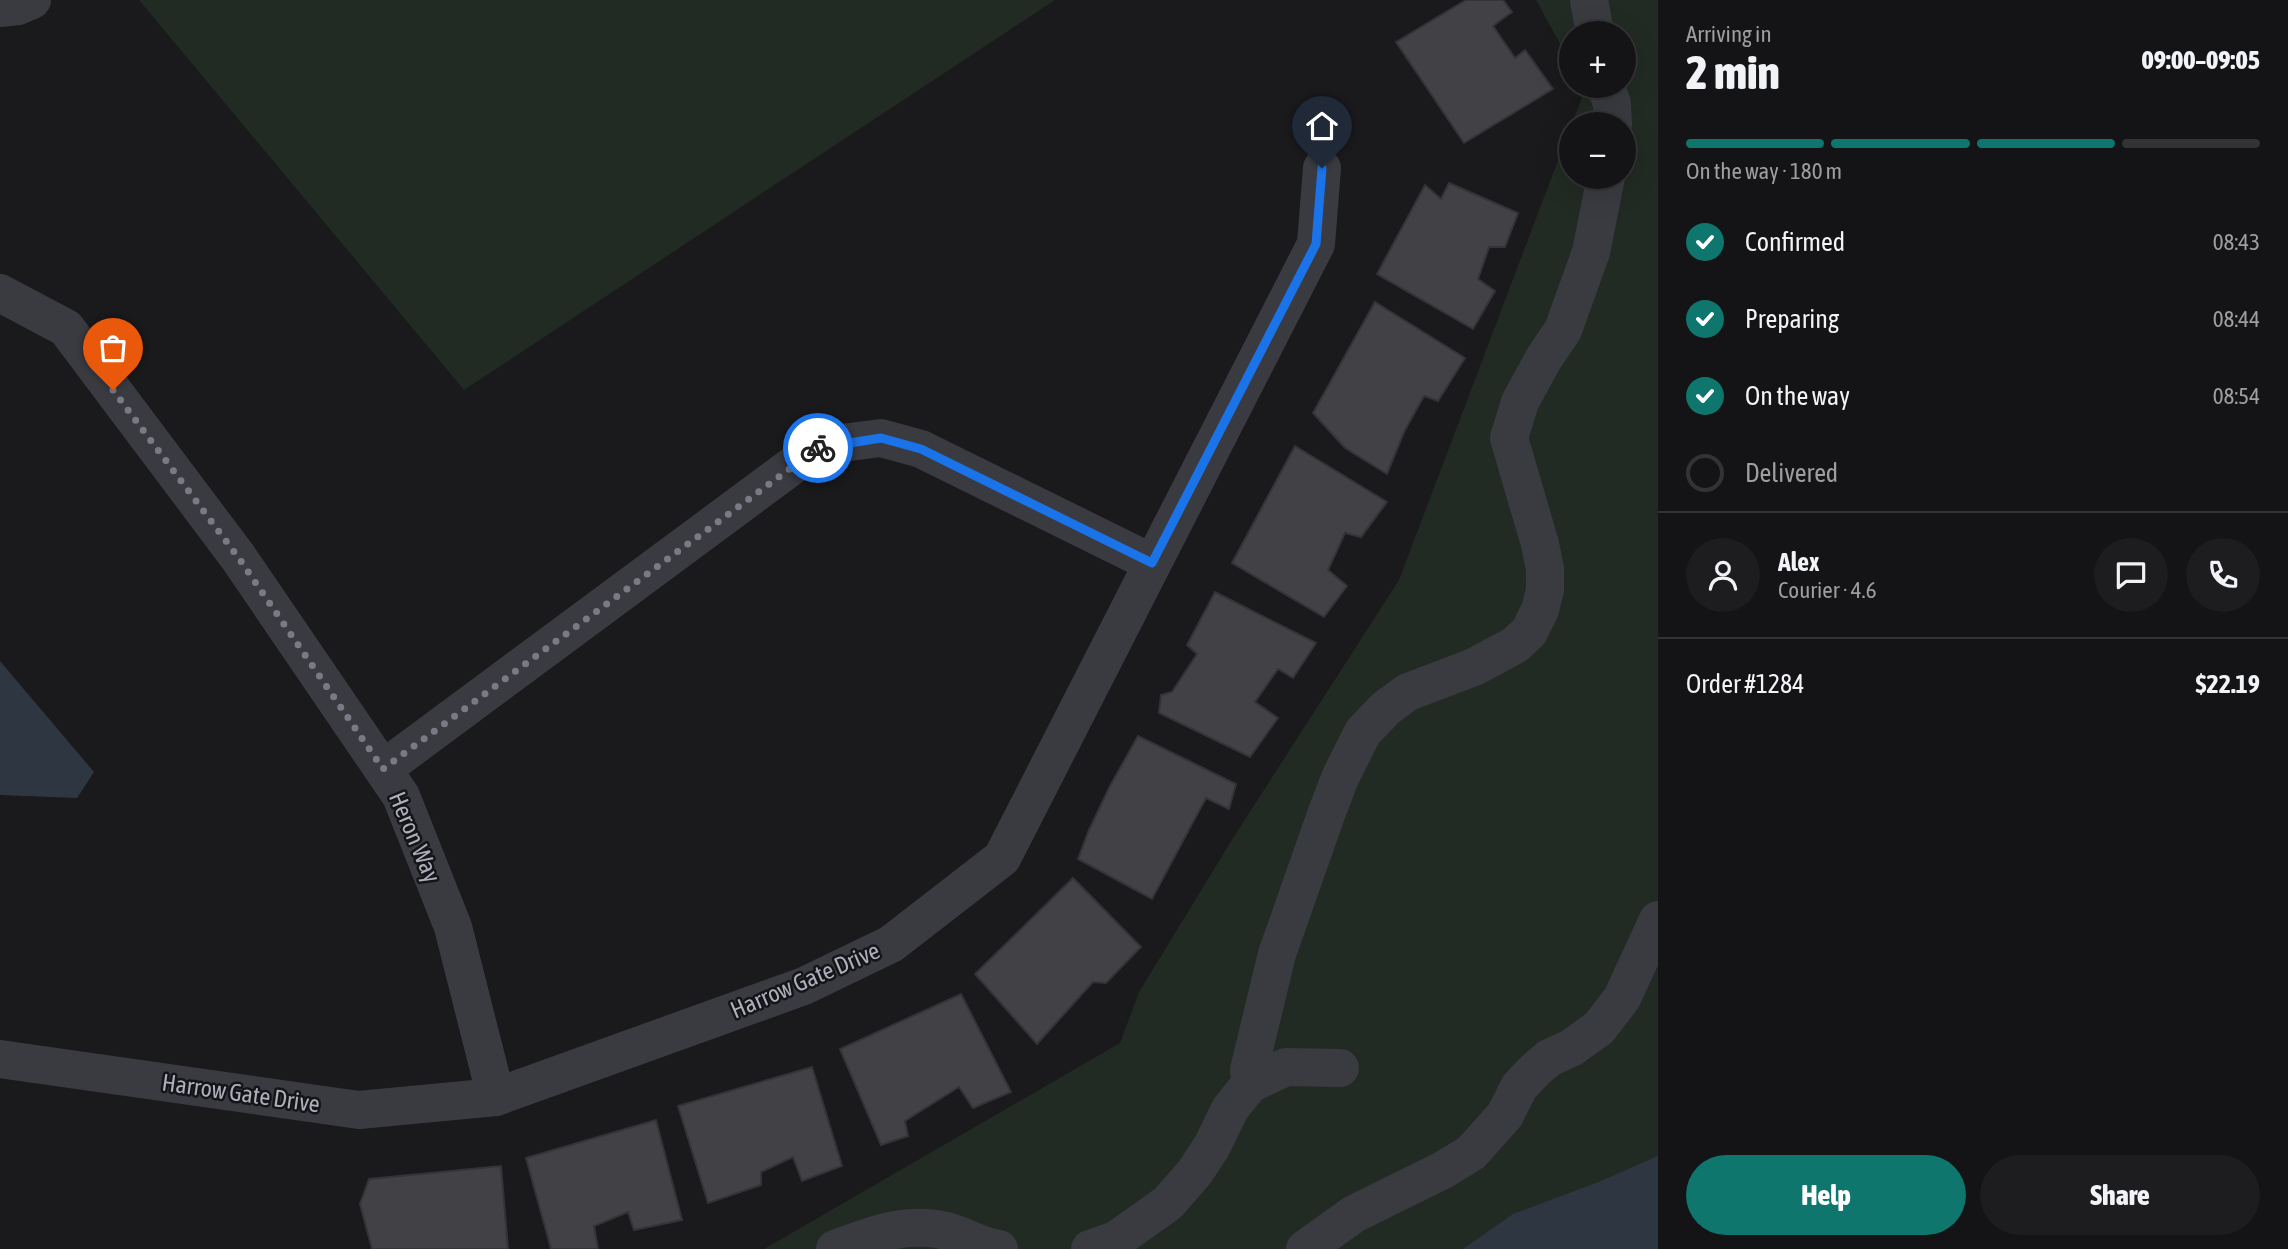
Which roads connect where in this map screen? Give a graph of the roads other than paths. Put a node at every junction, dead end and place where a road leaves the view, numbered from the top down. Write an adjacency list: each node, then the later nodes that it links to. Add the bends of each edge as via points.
1 (32, 0): 3 (street)
2 (1589, 0): 4 (street)
3 (0, 8)
4 (1593, 21)
5 (1322, 168): 8 (street, Harrow Gate Drive, via 1316,244)
6 (1604, 189): 13 (street, via 1591,252 1563,330 1520,402 1509,438 1545,569 1540,610 1529,632 1515,645 1474,667 1408,692 1363,732 1340,778 1277,954 1249,1070)
7 (0, 293): 9 (street, Heron Way, via 66,328 238,557)
8 (1152, 563): 9 (street, via 921,449 881,438 819,446); 14 (street, Harrow Gate Drive, via 1002,858 891,944 804,986)
9 (383, 769): 14 (street, Heron Way, via 401,796 453,927)
10 (1658, 920): 18 (street, via 1622,998 1599,1028 1534,1071 1519,1087 1505,1115 1471,1153 1354,1214)
11 (0, 1059): 14 (street, Harrow Gate Drive, via 359,1110)
12 (1339, 1068): 13 (street, via 1286,1067)
13 (1250, 1084): 17 (street, via 1230,1109 1195,1172 1168,1203 1116,1240)
14 (496, 1097)
15 (835, 1249): 16 (street, via 895,1228 924,1227)
16 (999, 1249)
17 (1090, 1249)
18 (1305, 1249)

